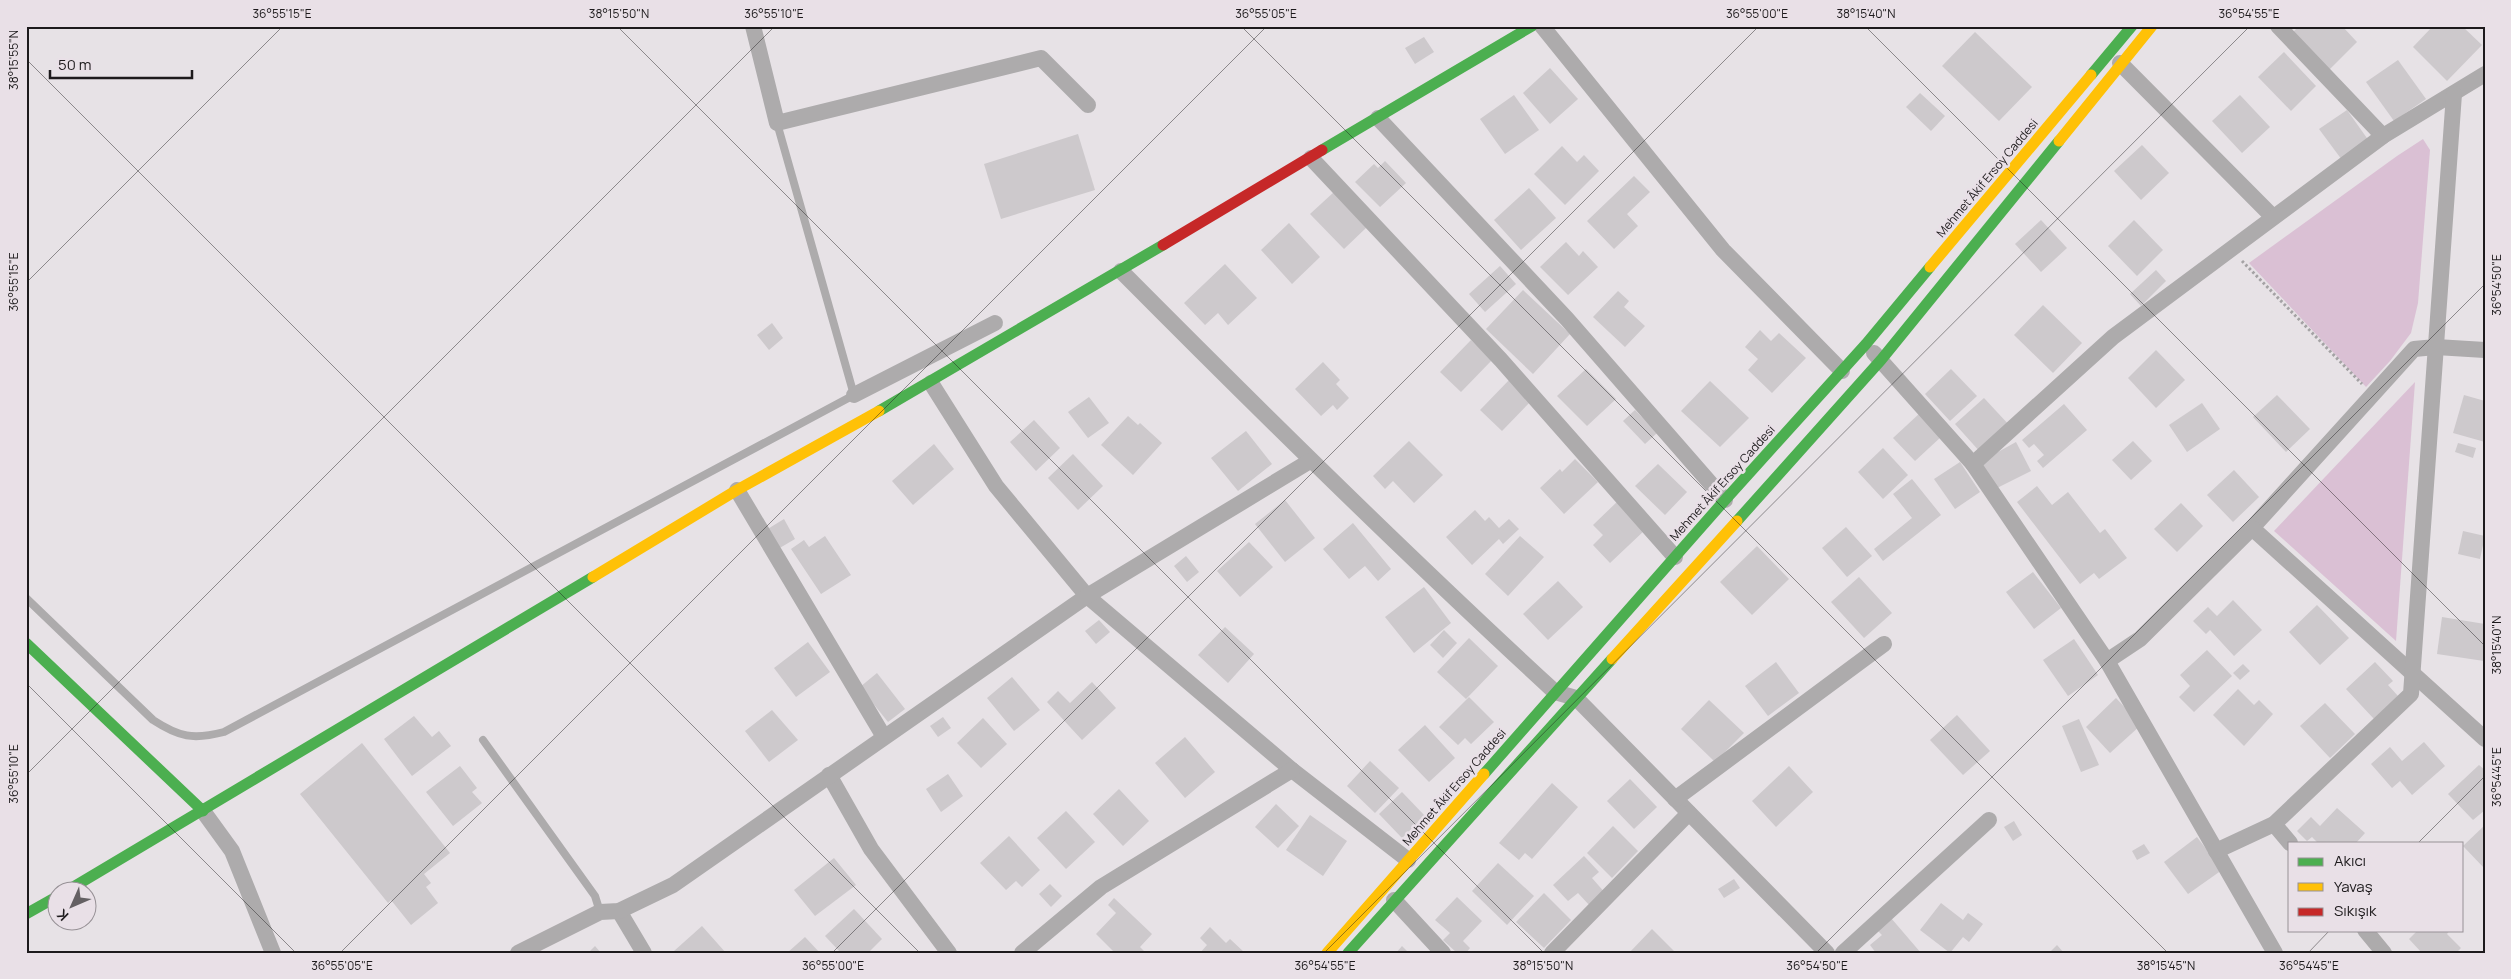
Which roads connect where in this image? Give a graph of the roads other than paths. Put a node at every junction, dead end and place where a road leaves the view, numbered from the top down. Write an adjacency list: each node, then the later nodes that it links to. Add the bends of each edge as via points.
1 (752, 26): 12 (street)
2 (1532, 26): 11 (main road)
3 (1542, 26): 22 (street, via 1723,250)
4 (2132, 26): 18 (main road, Mehmet Âkif Ersoy Caddesi)
5 (2152, 26): 7 (main road)
6 (2278, 26): 13 (street)
7 (2120, 63): 15 (street); 21 (main road)
8 (2485, 74): 9 (street)
9 (2454, 94): 13 (street); 19 (street)
10 (1088, 105): 12 (street, via 1041,58)
11 (1378, 118): 14 (main road); 28 (street, via 1567,319)
12 (777, 123): 24 (lane)
13 (2383, 136): 15 (street)
14 (1310, 158): 16 (main road); 30 (street, via 1501,360)
15 (2273, 217): 26 (street, via 2113,337)
16 (1121, 270): 23 (main road); 25 (street)
17 (995, 323): 24 (street)
18 (1866, 344): 21 (street); 22 (main road, Mehmet Âkif Ersoy Caddesi)
19 (2436, 347): 20 (street); 29 (street, via 2414,349); 36 (street)
20 (2485, 350)
21 (1881, 360): 26 (street); 38 (main road)
22 (1842, 371): 28 (main road, Mehmet Âkif Ersoy Caddesi)
23 (931, 384): 27 (main road); 31 (street, via 996,486)
24 (854, 395): 32 (lane, via 224,732 205,737 173,733 153,720)
25 (1310, 461): 31 (street); 37 (street)
26 (1973, 464): 35 (street)
27 (737, 490): 39 (street); 45 (main road)
28 (1725, 500): 30 (main road, Mehmet Âkif Ersoy Caddesi)
29 (2252, 528): 35 (street, via 2140,639); 36 (street)
30 (1675, 557): 37 (main road, Mehmet Âkif Ersoy Caddesi)
31 (1087, 596): 39 (street); 42 (street)
32 (26, 598)
33 (26, 643): 45 (main road)
34 (1884, 644): 44 (street)
35 (2107, 661): 50 (street)
36 (2412, 676): 40 (street); 48 (street, via 2411,694)
37 (1555, 692): 38 (street); 51 (main road, Mehmet Âkif Ersoy Caddesi)
38 (1576, 698): 44 (street); 53 (main road)
39 (884, 737): 43 (street)
40 (2485, 739)
41 (483, 740): 56 (lane, via 595,896)
42 (1292, 770): 51 (street); 64 (street, via 1101,887)
43 (830, 775): 55 (street, via 673,885); 63 (street, via 871,849)
44 (1675, 799): 46 (street)
45 (203, 811): 52 (main road); 60 (street, via 232,851)
46 (1688, 813): 59 (street); 68 (street)
47 (1989, 820): 69 (street)
48 (2274, 824): 49 (street); 50 (street)
49 (2289, 842)
50 (2216, 852): 70 (street)
51 (1408, 860): 65 (main road, Mehmet Âkif Ersoy Caddesi)
52 (82, 882)
53 (1394, 900): 66 (main road); 67 (street)
54 (48, 902): 57 (main road)
55 (619, 911): 56 (street); 62 (street)
56 (600, 912): 61 (street)
57 (26, 914)
58 (2367, 932): 71 (street)
59 (1554, 952)
60 (273, 953)
61 (518, 953)
62 (644, 953)
63 (949, 953)
64 (1022, 953)
65 (1326, 953)
66 (1348, 953)
67 (1443, 953)
68 (1827, 953)
69 (1843, 953)
70 (2275, 953)
71 (2384, 953)

